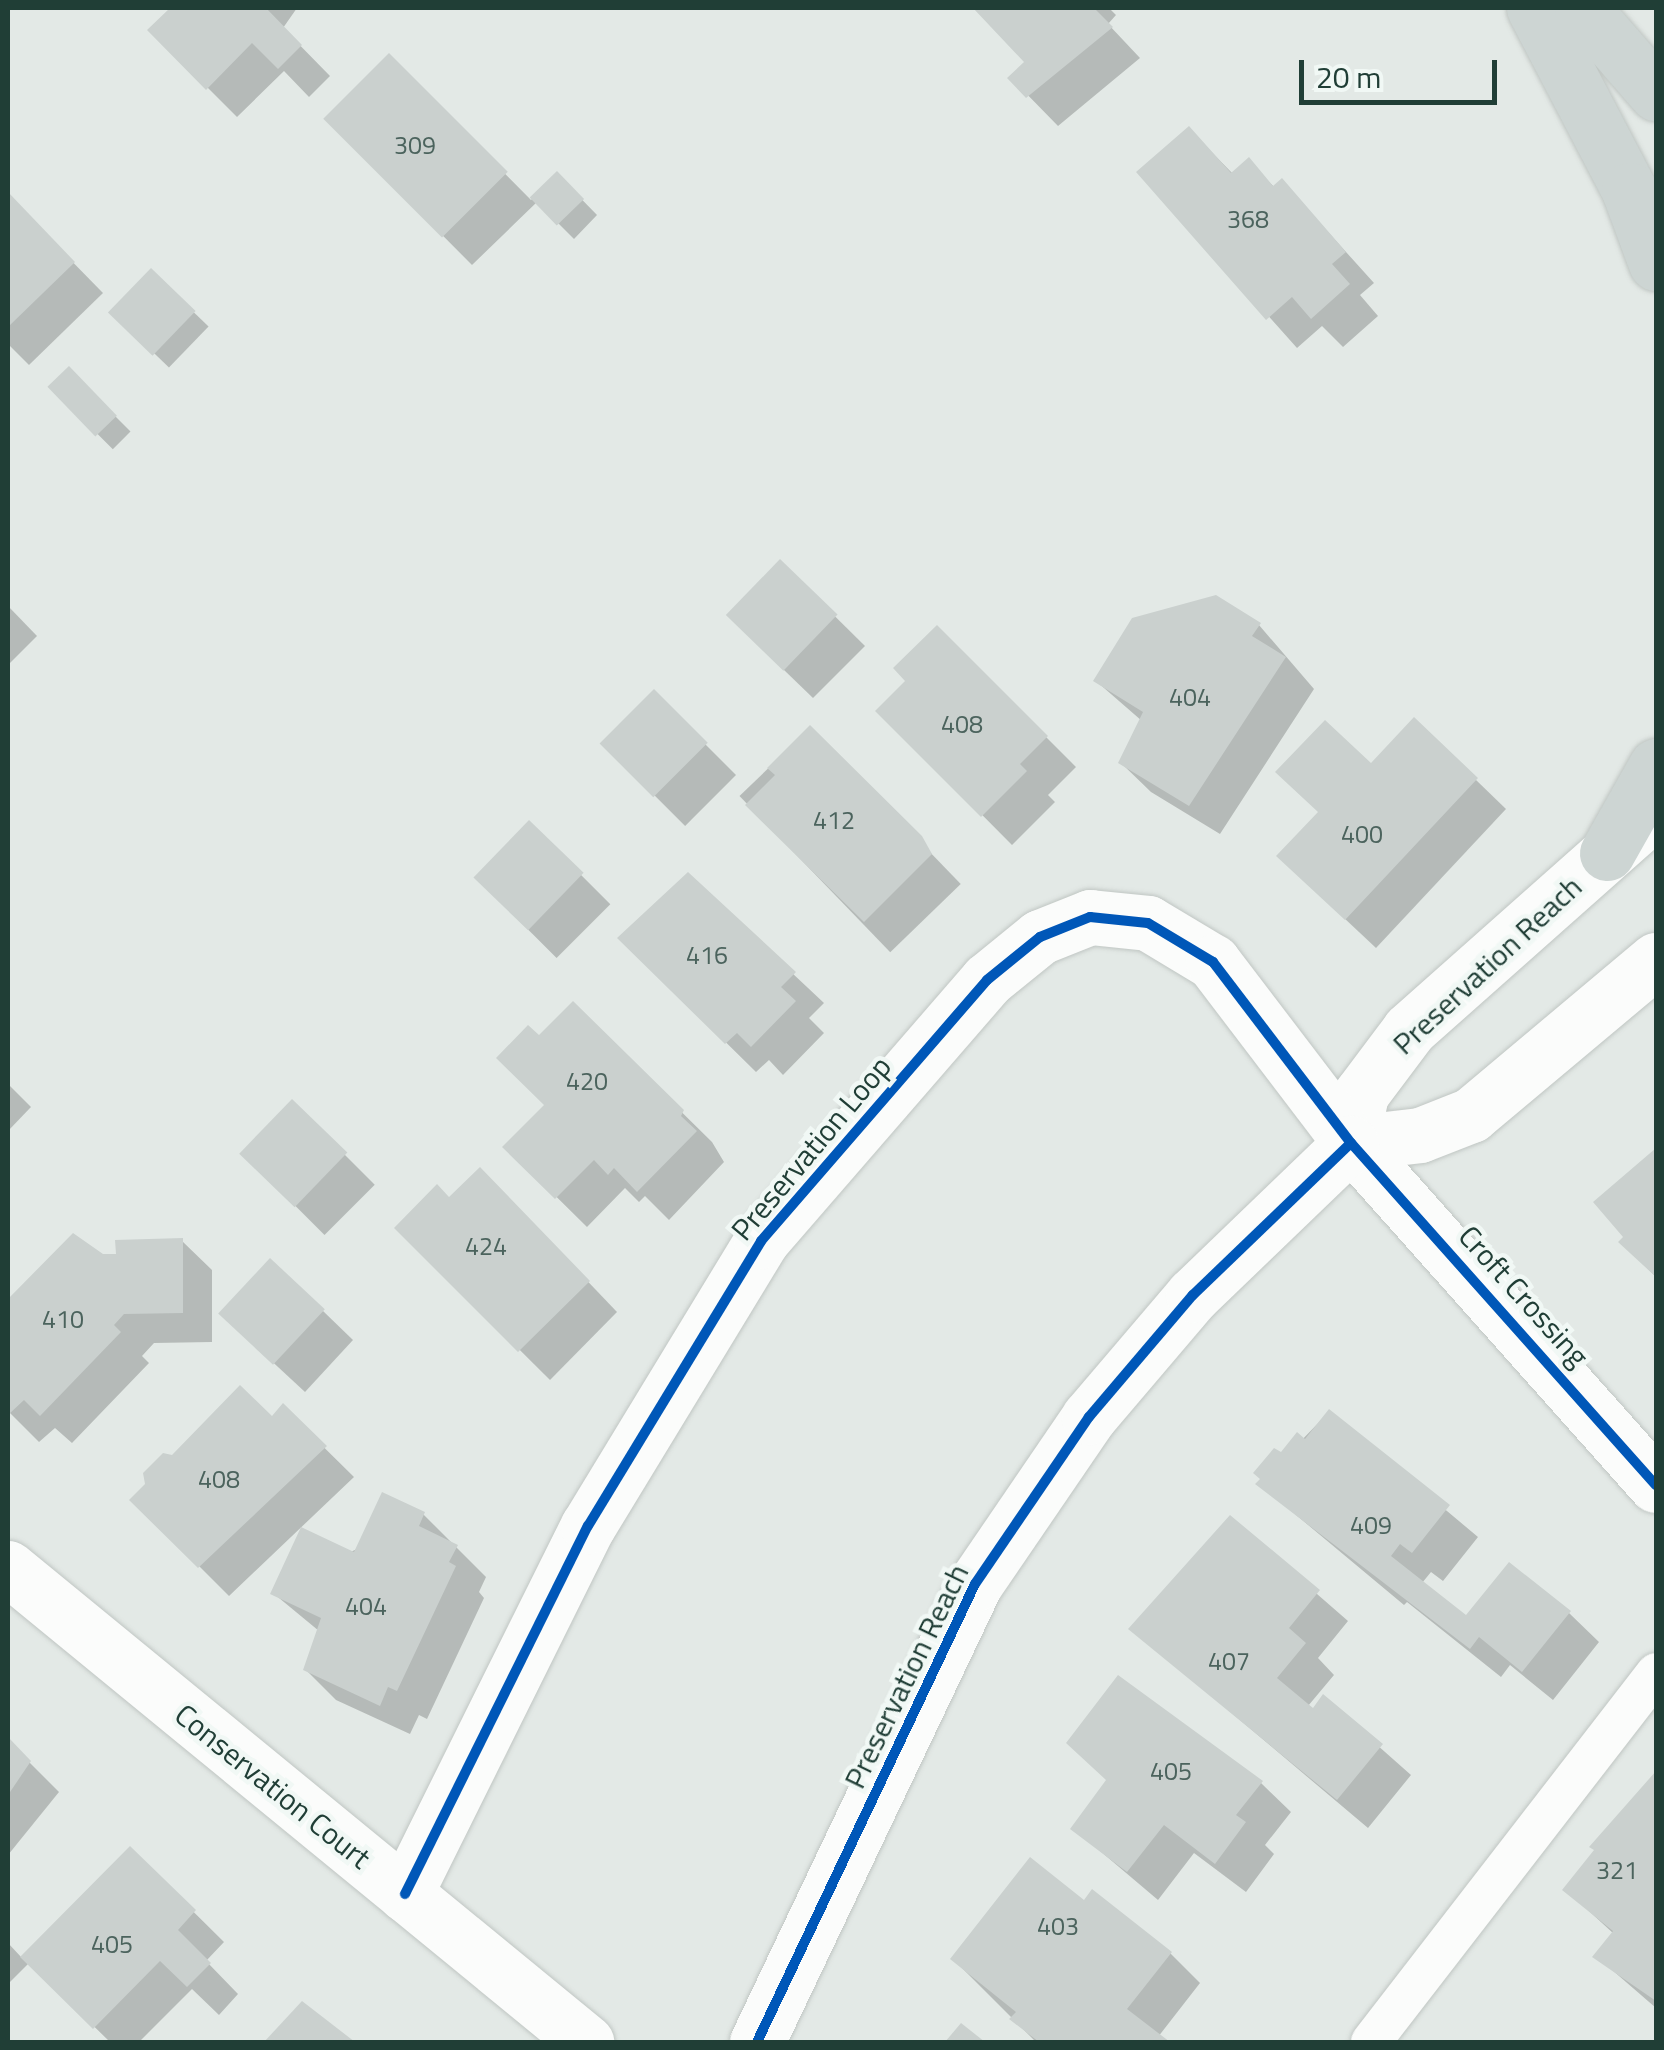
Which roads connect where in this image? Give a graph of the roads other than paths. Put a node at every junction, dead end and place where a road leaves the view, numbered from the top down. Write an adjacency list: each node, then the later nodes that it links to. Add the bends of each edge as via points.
1 (1534, 8): 4 (main road, via 1629,190)
2 (1582, 8): 3 (main road)
3 (1656, 93)
4 (1656, 263)
5 (1656, 766): 7 (main road)
6 (1656, 810): 7 (street, Preservation Reach)
7 (1607, 854): 9 (street, Preservation Reach, via 1408,1030 1362,1094)
8 (1656, 960): 9 (street, via 1471,1116 1420,1135)
9 (1351, 1143): 10 (street, Croft Crossing); 13 (street, Preservation Loop, via 1213,962 1148,923 1090,916 1040,937 987,980 761,1241 588,1526); 15 (street, Preservation Reach, via 1193,1294 1090,1417 975,1584)
10 (1656, 1485)
11 (8, 1568): 13 (street, Conservation Court)
12 (1656, 1673): 16 (lane)
13 (405, 1894): 14 (street, Conservation Court)
14 (586, 2042)
15 (757, 2042)
16 (1371, 2042)

